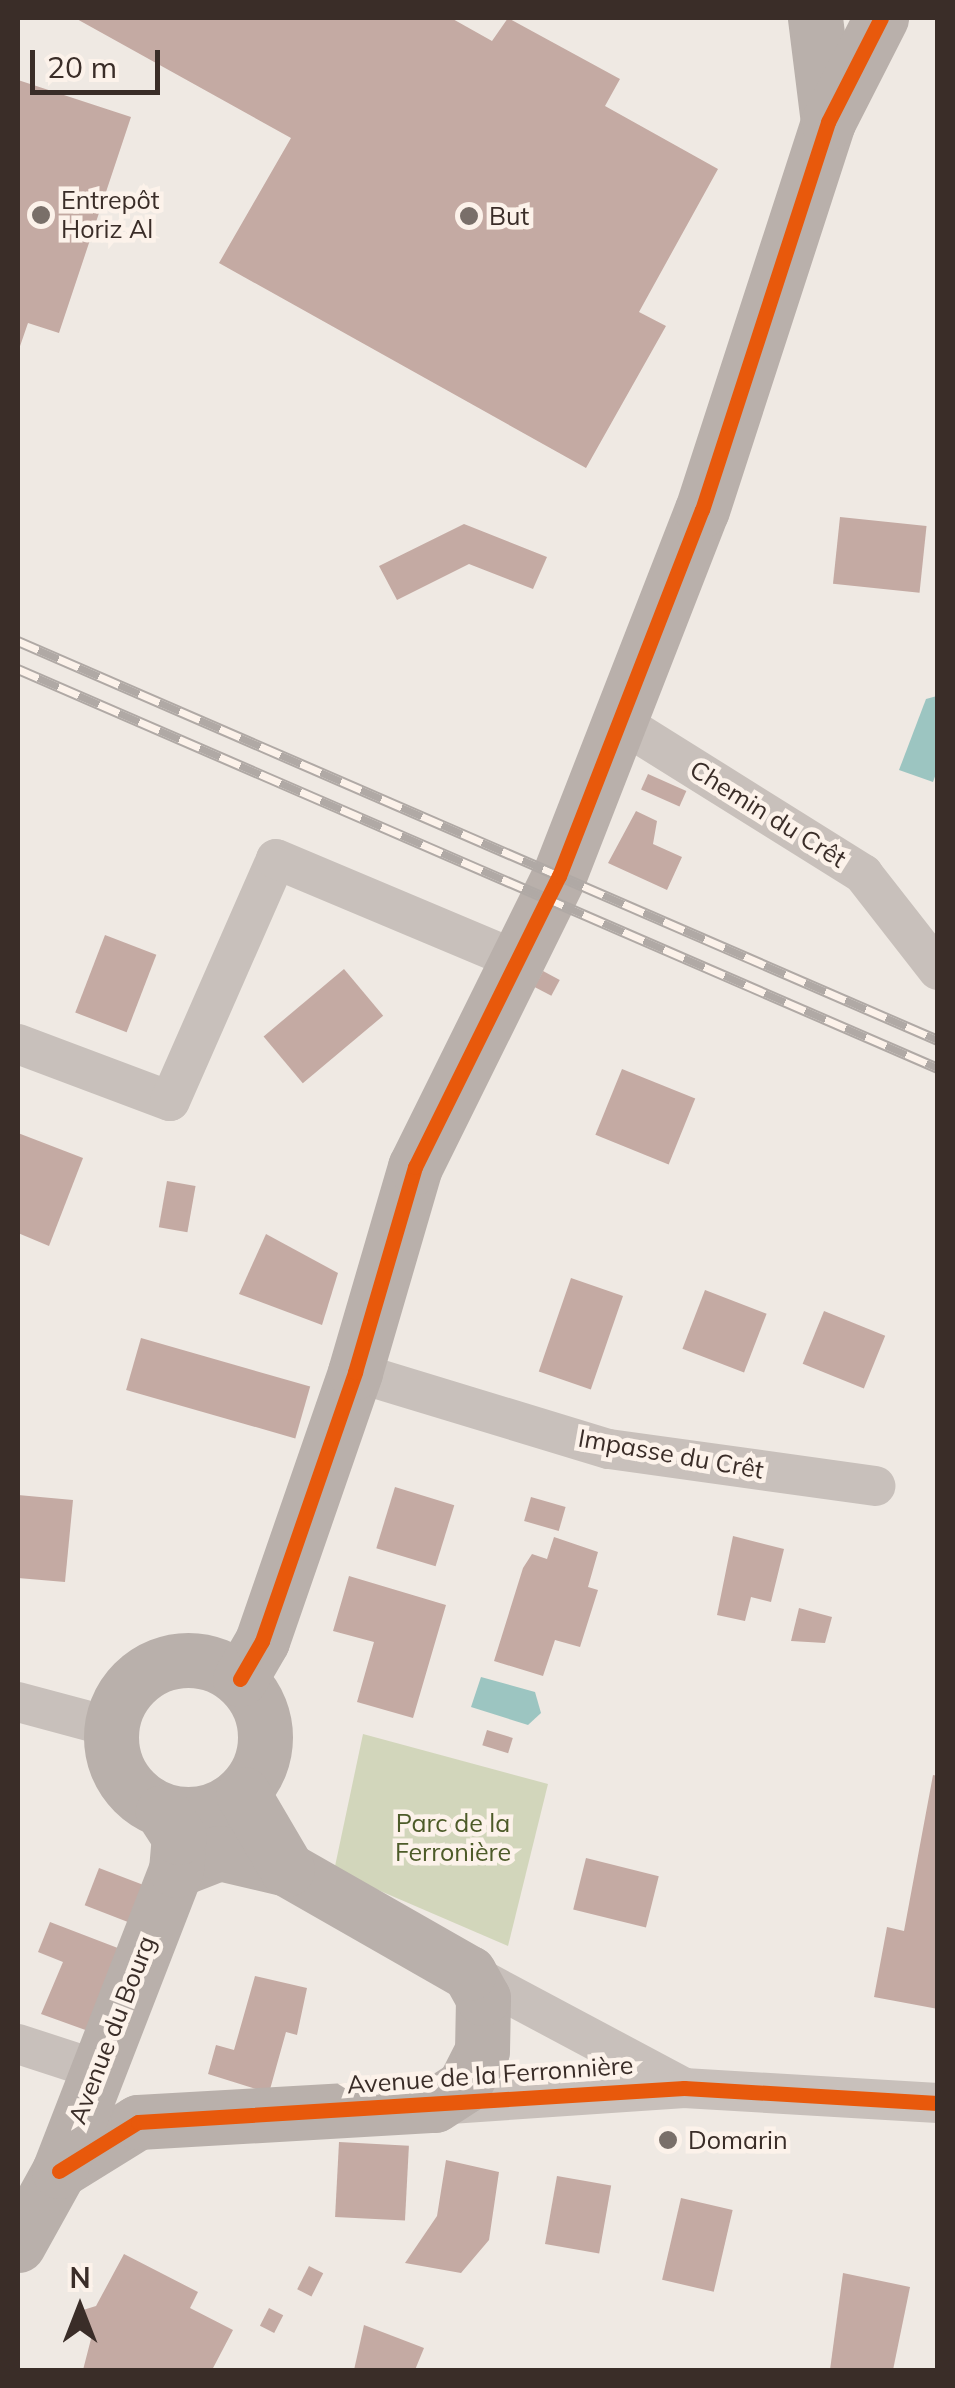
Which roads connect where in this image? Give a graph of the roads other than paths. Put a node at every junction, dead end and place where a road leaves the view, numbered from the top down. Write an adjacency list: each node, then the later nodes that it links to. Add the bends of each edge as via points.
1 (815, 18): 3 (street)
2 (881, 18): 3 (street)
3 (828, 122): 4 (street, via 702,510)
4 (620, 722): 5 (street); 6 (street, Chemin du Crêt, via 863,874)
5 (518, 961): 7 (street, via 276,859 170,1101); 8 (street, via 415,1167)
6 (938, 970)
7 (18, 1044)
8 (355, 1372): 9 (street, Impasse du Crêt, via 610,1449); 10 (street, via 262,1640)
9 (875, 1486)
10 (240, 1679): 12 (street, via 210,1663 177,1660 146,1672 122,1695); 13 (street, via 259,1704 266,1736 261,1767)
11 (18, 1702): 12 (street)
12 (111, 1727): 14 (street, via 114,1762 133,1793)
13 (242, 1794): 14 (street, via 206,1814); 15 (street, Avenue de la Ferronnière)
14 (164, 1812): 16 (street, Avenue du Bourg, via 178,1837)
15 (286, 1869): 16 (street, via 219,1852); 17 (street, Avenue de la Ferronnière)
16 (176, 1870): 19 (street, Avenue du Bourg)
17 (469, 1973): 20 (street, Avenue de la Ferronnière); 22 (street, Avenue de la Ferronnière, via 483,1998 482,2051 464,2086)
18 (18, 2044): 19 (street)
19 (104, 2054): 23 (street); 24 (street, Avenue du Bourg)
20 (684, 2088): 21 (street, Avenue de la Ferronnière); 22 (street, Avenue de la Ferronnière)
21 (938, 2103)
22 (435, 2105): 23 (street, Avenue de la Ferronnière)
23 (138, 2122): 24 (street, Avenue de la Ferronnière)
24 (59, 2171): 25 (street, Avenue du Bourg)
25 (18, 2246)

